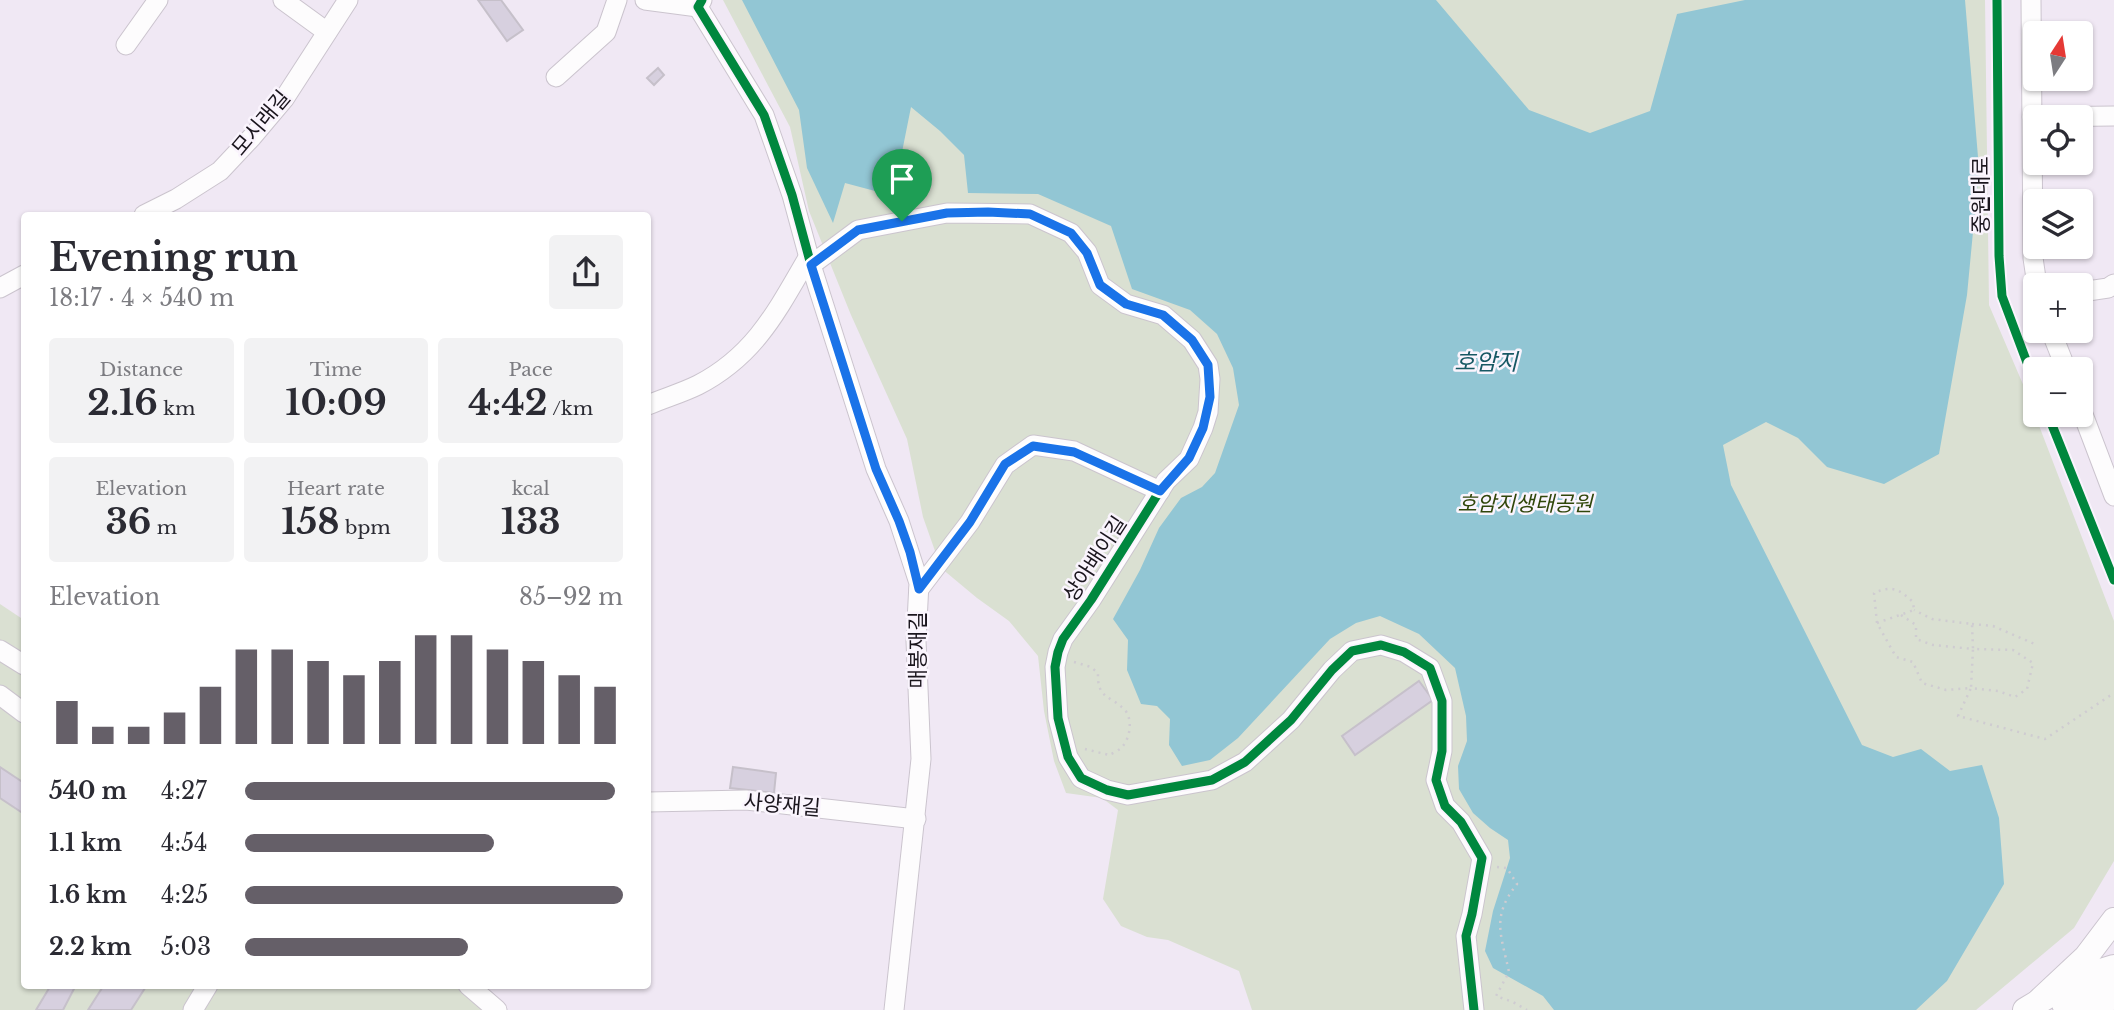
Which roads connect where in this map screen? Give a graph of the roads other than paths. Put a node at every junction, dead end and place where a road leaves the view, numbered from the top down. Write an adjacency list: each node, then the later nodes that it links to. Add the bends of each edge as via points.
1 (158, 0): 9 (street)
2 (283, 0): 8 (street)
3 (348, 0): 8 (street, 모시래길)
4 (617, 0): 10 (street, via 606,32)
5 (645, 0): 7 (street)
6 (2031, 0): 11 (street)
7 (700, 4): 16 (street, via 764,115)
8 (327, 32): 15 (street, 모시래길, via 284,99 220,171)
9 (127, 45)
10 (556, 76)
11 (2032, 105)
12 (2093, 116): 13 (street)
13 (2114, 116)
14 (2032, 175): 17 (street)
15 (150, 212)
16 (810, 260): 22 (street, via 770,323 740,357 698,385); 24 (street, 상아배이길, via 858,230 947,213 1030,214 1071,233 1087,253 1100,285 1126,304 1163,315 1192,340 1208,365 1210,397 1203,428 1189,458); 26 (street, 매봉재길)
17 (2035, 273)
18 (21, 277): 20 (street)
19 (2114, 284): 21 (street)
20 (0, 288)
21 (2093, 290)
22 (651, 404)
23 (2088, 427): 25 (street)
24 (1160, 491): 26 (street, via 1074,452 1033,446 1005,464 970,522); 43 (street, 상아배이길, via 1058,652 1058,718 1068,757 1082,778 1128,795 1212,780 1245,762 1291,720 1352,651 1381,645 1430,668 1441,701 1442,751 1436,780 1445,806 1461,822 1482,858 1466,936)
25 (2114, 496)
26 (919, 589): 32 (street, 매봉재길, via 916,653 921,759)
27 (0, 650): 28 (street)
28 (21, 663)
29 (0, 695): 30 (street)
30 (21, 711)
31 (651, 802): 32 (street, 사양재길, via 746,800)
32 (916, 819): 42 (street, 매봉재길)
33 (2114, 920): 39 (main road)
34 (2114, 967): 39 (main road, via 2078,978)
35 (2114, 987): 39 (main road)
36 (206, 989): 40 (street)
37 (473, 989): 41 (street)
38 (2114, 1000): 44 (street)
39 (2040, 1006)
40 (193, 1010)
41 (497, 1010)
42 (894, 1010)
43 (1474, 1010)
44 (2077, 1010)

